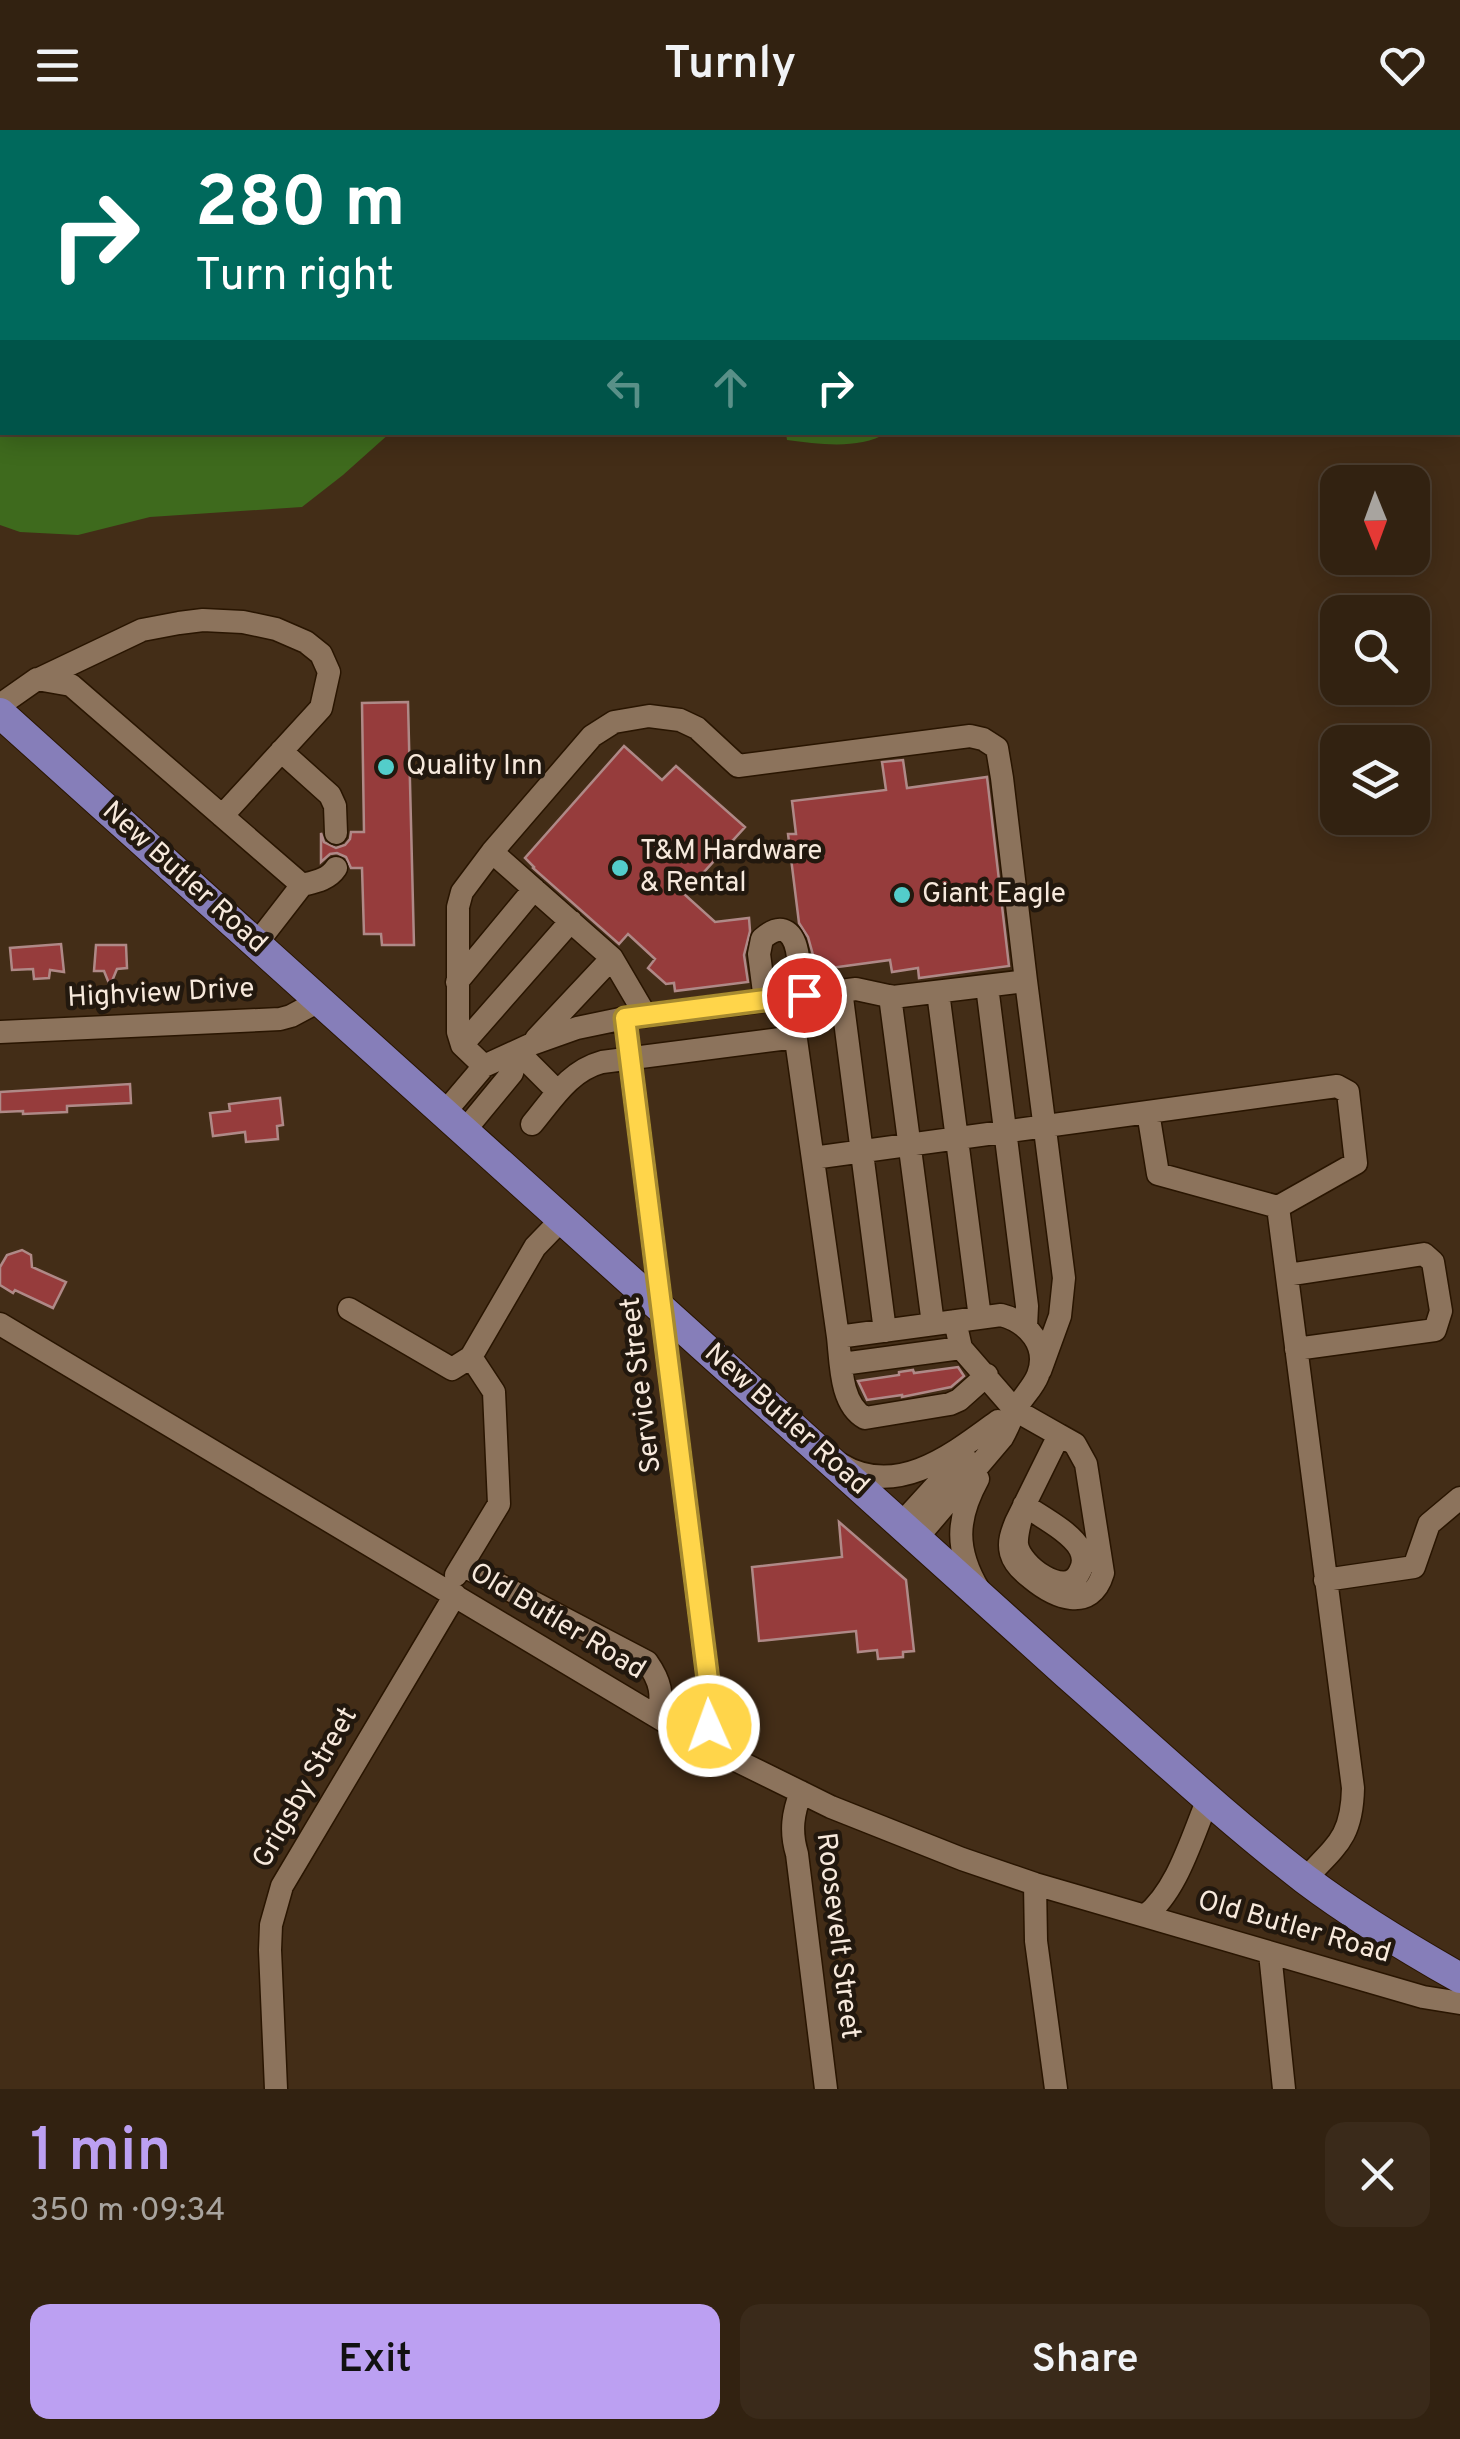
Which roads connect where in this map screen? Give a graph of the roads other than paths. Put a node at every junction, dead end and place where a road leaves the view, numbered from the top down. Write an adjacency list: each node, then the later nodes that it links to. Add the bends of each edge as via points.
1 (38, 679): 2 (street); 4 (street, via 142,630 203,620 276,629 321,654 329,672 321,708); 5 (street, via 71,685)
2 (0, 705)
3 (0, 713): 12 (main road, New Butler Road)
4 (281, 751): 5 (street); 6 (street, via 330,795)
5 (222, 816): 9 (street)
6 (336, 832)
7 (492, 852): 10 (street); 15 (street, via 592,736 614,722 680,720 738,766 983,739 997,748); 16 (street, via 462,892)
8 (336, 868): 9 (street)
9 (302, 885): 12 (street)
10 (534, 889): 11 (street); 16 (street)
11 (571, 921): 13 (street); 26 (street)
12 (257, 943): 21 (main road, New Butler Road)
13 (612, 958): 23 (street); 27 (street)
14 (798, 980): 18 (street); 22 (street); 22 (street, via 795,940 775,930 762,938 758,954); 25 (street)
15 (1026, 981): 17 (street); 34 (street)
16 (457, 982): 26 (street)
17 (987, 986): 19 (street); 35 (street)
18 (841, 990): 20 (street); 38 (street)
19 (938, 992): 20 (street); 36 (street)
20 (890, 996): 37 (street)
21 (321, 1000): 24 (street, Highview Drive, via 280,1018); 32 (main road, New Butler Road)
22 (765, 1000): 23 (street)
23 (636, 1017): 27 (street, via 577,1028); 28 (street, Service Street)
24 (0, 1032)
25 (796, 1037): 28 (street); 39 (street)
26 (462, 1045): 29 (street)
27 (525, 1048): 29 (street); 30 (street); 32 (street, via 512,1073)
28 (630, 1059): 30 (street, via 586,1067); 43 (street, Service Street)
29 (484, 1066): 32 (street)
30 (558, 1092): 33 (street)
31 (1148, 1112): 34 (street); 40 (street, via 1158,1174); 40 (street, via 1337,1086 1348,1092 1356,1164)
32 (455, 1121): 41 (main road, New Butler Road)
33 (532, 1124)
34 (1045, 1126): 35 (street); 48 (street, via 1064,1278)
35 (1005, 1132): 36 (street); 49 (street)
36 (956, 1138): 37 (street); 45 (street)
37 (909, 1145): 38 (street); 46 (street)
38 (861, 1152): 39 (street); 50 (street)
39 (813, 1158): 51 (street)
40 (1278, 1207): 42 (street)
41 (563, 1218): 43 (main road, New Butler Road); 54 (street, via 535,1247)
42 (1287, 1275): 53 (street); 53 (street, via 1424,1254 1433,1262 1441,1311 1435,1330)
43 (663, 1308): 61 (main road, New Butler Road); 69 (street, Service Street, via 711,1704)
44 (348, 1310): 54 (street, via 452,1369)
45 (980, 1318): 46 (street); 49 (street, via 1001,1315)
46 (944, 1323): 50 (street); 52 (street)
47 (0, 1324): 66 (street, Old Butler Road)
48 (1057, 1326): 49 (street, via 1048,1334); 56 (street)
49 (1028, 1329): 56 (street, via 1039,1346)
50 (886, 1331): 51 (street)
51 (838, 1338): 55 (street)
52 (962, 1348): 55 (street); 57 (street)
53 (1296, 1350): 65 (street)
54 (471, 1357): 64 (street, Grigsby Street, via 494,1392 498,1504)
55 (842, 1364): 57 (street, via 848,1399 865,1418 950,1404)
56 (1040, 1371): 58 (street)
57 (987, 1375): 58 (street)
58 (1007, 1415): 59 (street); 60 (street, via 1011,1423); 61 (street, via 952,1454 902,1475 863,1474); 63 (street, via 981,1436)
59 (1060, 1435): 59 (street, via 1011,1534 1011,1554 1056,1596 1076,1598 1093,1590 1102,1573 1086,1464 1075,1444)
60 (996, 1446): 63 (street); 67 (street, via 960,1528 965,1562)
61 (825, 1455): 63 (main road, New Butler Road)
62 (1460, 1498): 65 (street, via 1429,1524 1414,1568)
63 (909, 1531): 67 (main road, New Butler Road)
64 (462, 1565): 66 (street, Grigsby Street); 68 (street, via 647,1662 663,1696)
65 (1325, 1580): 72 (street, via 1352,1808 1341,1842)
66 (451, 1593): 68 (street, Old Butler Road); 78 (street, Grigsby Street, via 282,1886 270,1950)
67 (994, 1608): 71 (main road, New Butler Road)
68 (658, 1718): 69 (street, Old Butler Road)
69 (700, 1743): 70 (street, Old Butler Road)
70 (801, 1792): 73 (street, Old Butler Road); 79 (street, Roosevelt Street, via 793,1842)
71 (1209, 1798): 72 (main road, New Butler Road); 74 (street, via 1169,1890)
72 (1305, 1878): 76 (main road, New Butler Road)
73 (1036, 1884): 74 (street, Old Butler Road); 80 (street, via 1036,1942)
74 (1145, 1916): 75 (street, Old Butler Road)
75 (1270, 1952): 77 (street, Old Butler Road); 81 (street)
76 (1460, 1978)
77 (1460, 2003)
78 (276, 2089)
79 (826, 2089)
80 (1056, 2089)
81 (1284, 2089)

